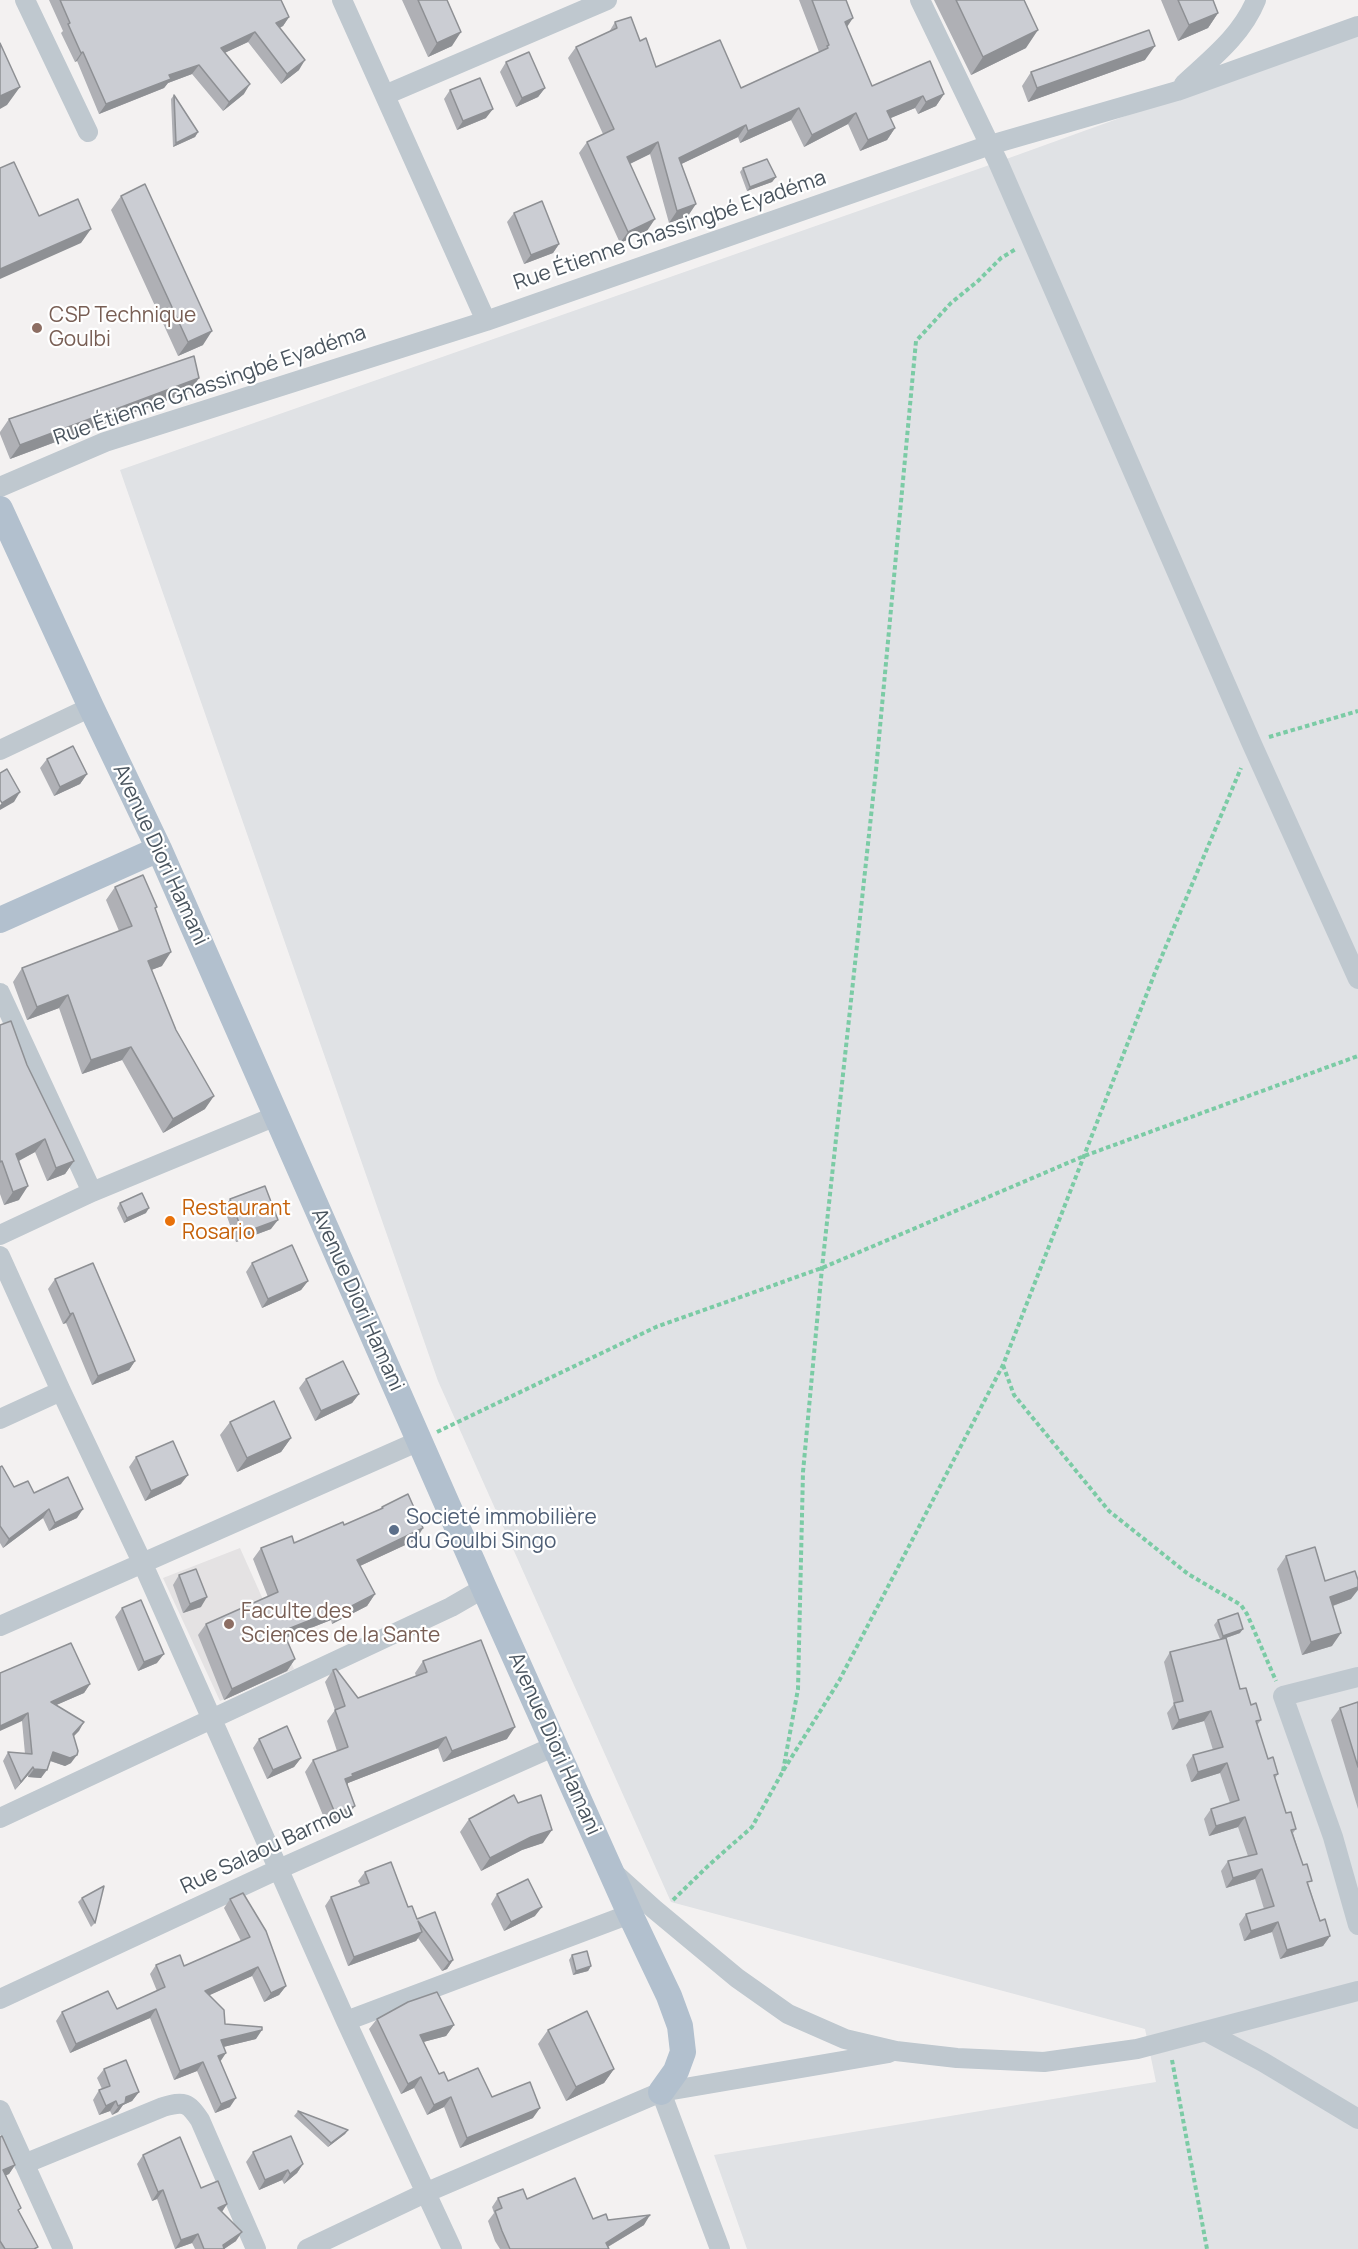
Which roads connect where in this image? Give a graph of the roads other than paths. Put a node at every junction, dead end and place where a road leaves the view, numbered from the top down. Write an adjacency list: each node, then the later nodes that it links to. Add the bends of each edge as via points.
1 (25, 0): 9 (street)
2 (342, 0): 8 (street)
3 (607, 0): 8 (street)
4 (920, 0): 10 (street)
5 (1256, 0): 7 (street, via 1226,45)
6 (1358, 26): 7 (street, Rue Étienne Gnassingbé Eyadéma)
7 (1177, 91): 10 (street, Rue Étienne Gnassingbé Eyadéma)
8 (386, 95): 11 (street)
9 (88, 132)
10 (990, 145): 11 (street, Rue Étienne Gnassingbé Eyadéma); 18 (street)
11 (486, 321): 12 (street, Rue Étienne Gnassingbé Eyadéma, via 105,442)
12 (0, 487)
13 (0, 509): 14 (main road, Avenue Diori Hamani)
14 (91, 707): 15 (street); 16 (main road, Avenue Diori Hamani)
15 (0, 750)
16 (159, 849): 17 (main road); 20 (main road, Avenue Diori Hamani)
17 (0, 920)
18 (1358, 979)
19 (0, 993): 21 (street)
20 (276, 1116): 21 (street); 26 (main road, Avenue Diori Hamani)
21 (92, 1192): 22 (street)
22 (0, 1235)
23 (0, 1256): 24 (street)
24 (61, 1390): 25 (street); 27 (street)
25 (0, 1419)
26 (419, 1441): 27 (street); 28 (main road, Avenue Diori Hamani)
27 (142, 1562): 29 (street); 31 (street)
28 (484, 1588): 31 (street); 32 (main road, Avenue Diori Hamani)
29 (0, 1626)
30 (1358, 1677): 37 (street, via 1283,1696 1333,1837)
31 (212, 1720): 33 (street); 34 (street)
32 (555, 1746): 34 (street, Rue Salaou Barmou); 35 (main road, Avenue Diori Hamani)
33 (0, 1818)
34 (279, 1869): 39 (street, Rue Salaou Barmou); 40 (street)
35 (610, 1869): 36 (main road, Avenue Diori Hamani); 42 (street, via 737,1978 788,2014 845,2039)
36 (630, 1914): 40 (street); 43 (main road, Avenue Diori Hamani, via 680,2026 683,2052 676,2072)
37 (1358, 1925)
38 (1358, 1991): 41 (street)
39 (0, 1999)
40 (346, 2021): 47 (street)
41 (1207, 2032): 42 (street, via 1137,2049 1044,2062); 45 (street)
42 (896, 2051): 43 (street)
43 (661, 2092): 47 (street); 52 (street)
44 (0, 2110): 46 (street)
45 (1358, 2119)
46 (24, 2164): 48 (street); 49 (street, via 179,2102 191,2107 200,2120)
47 (426, 2193): 50 (street); 51 (street)
48 (63, 2249)
49 (256, 2249)
50 (307, 2249)
51 (452, 2249)
52 (720, 2249)

